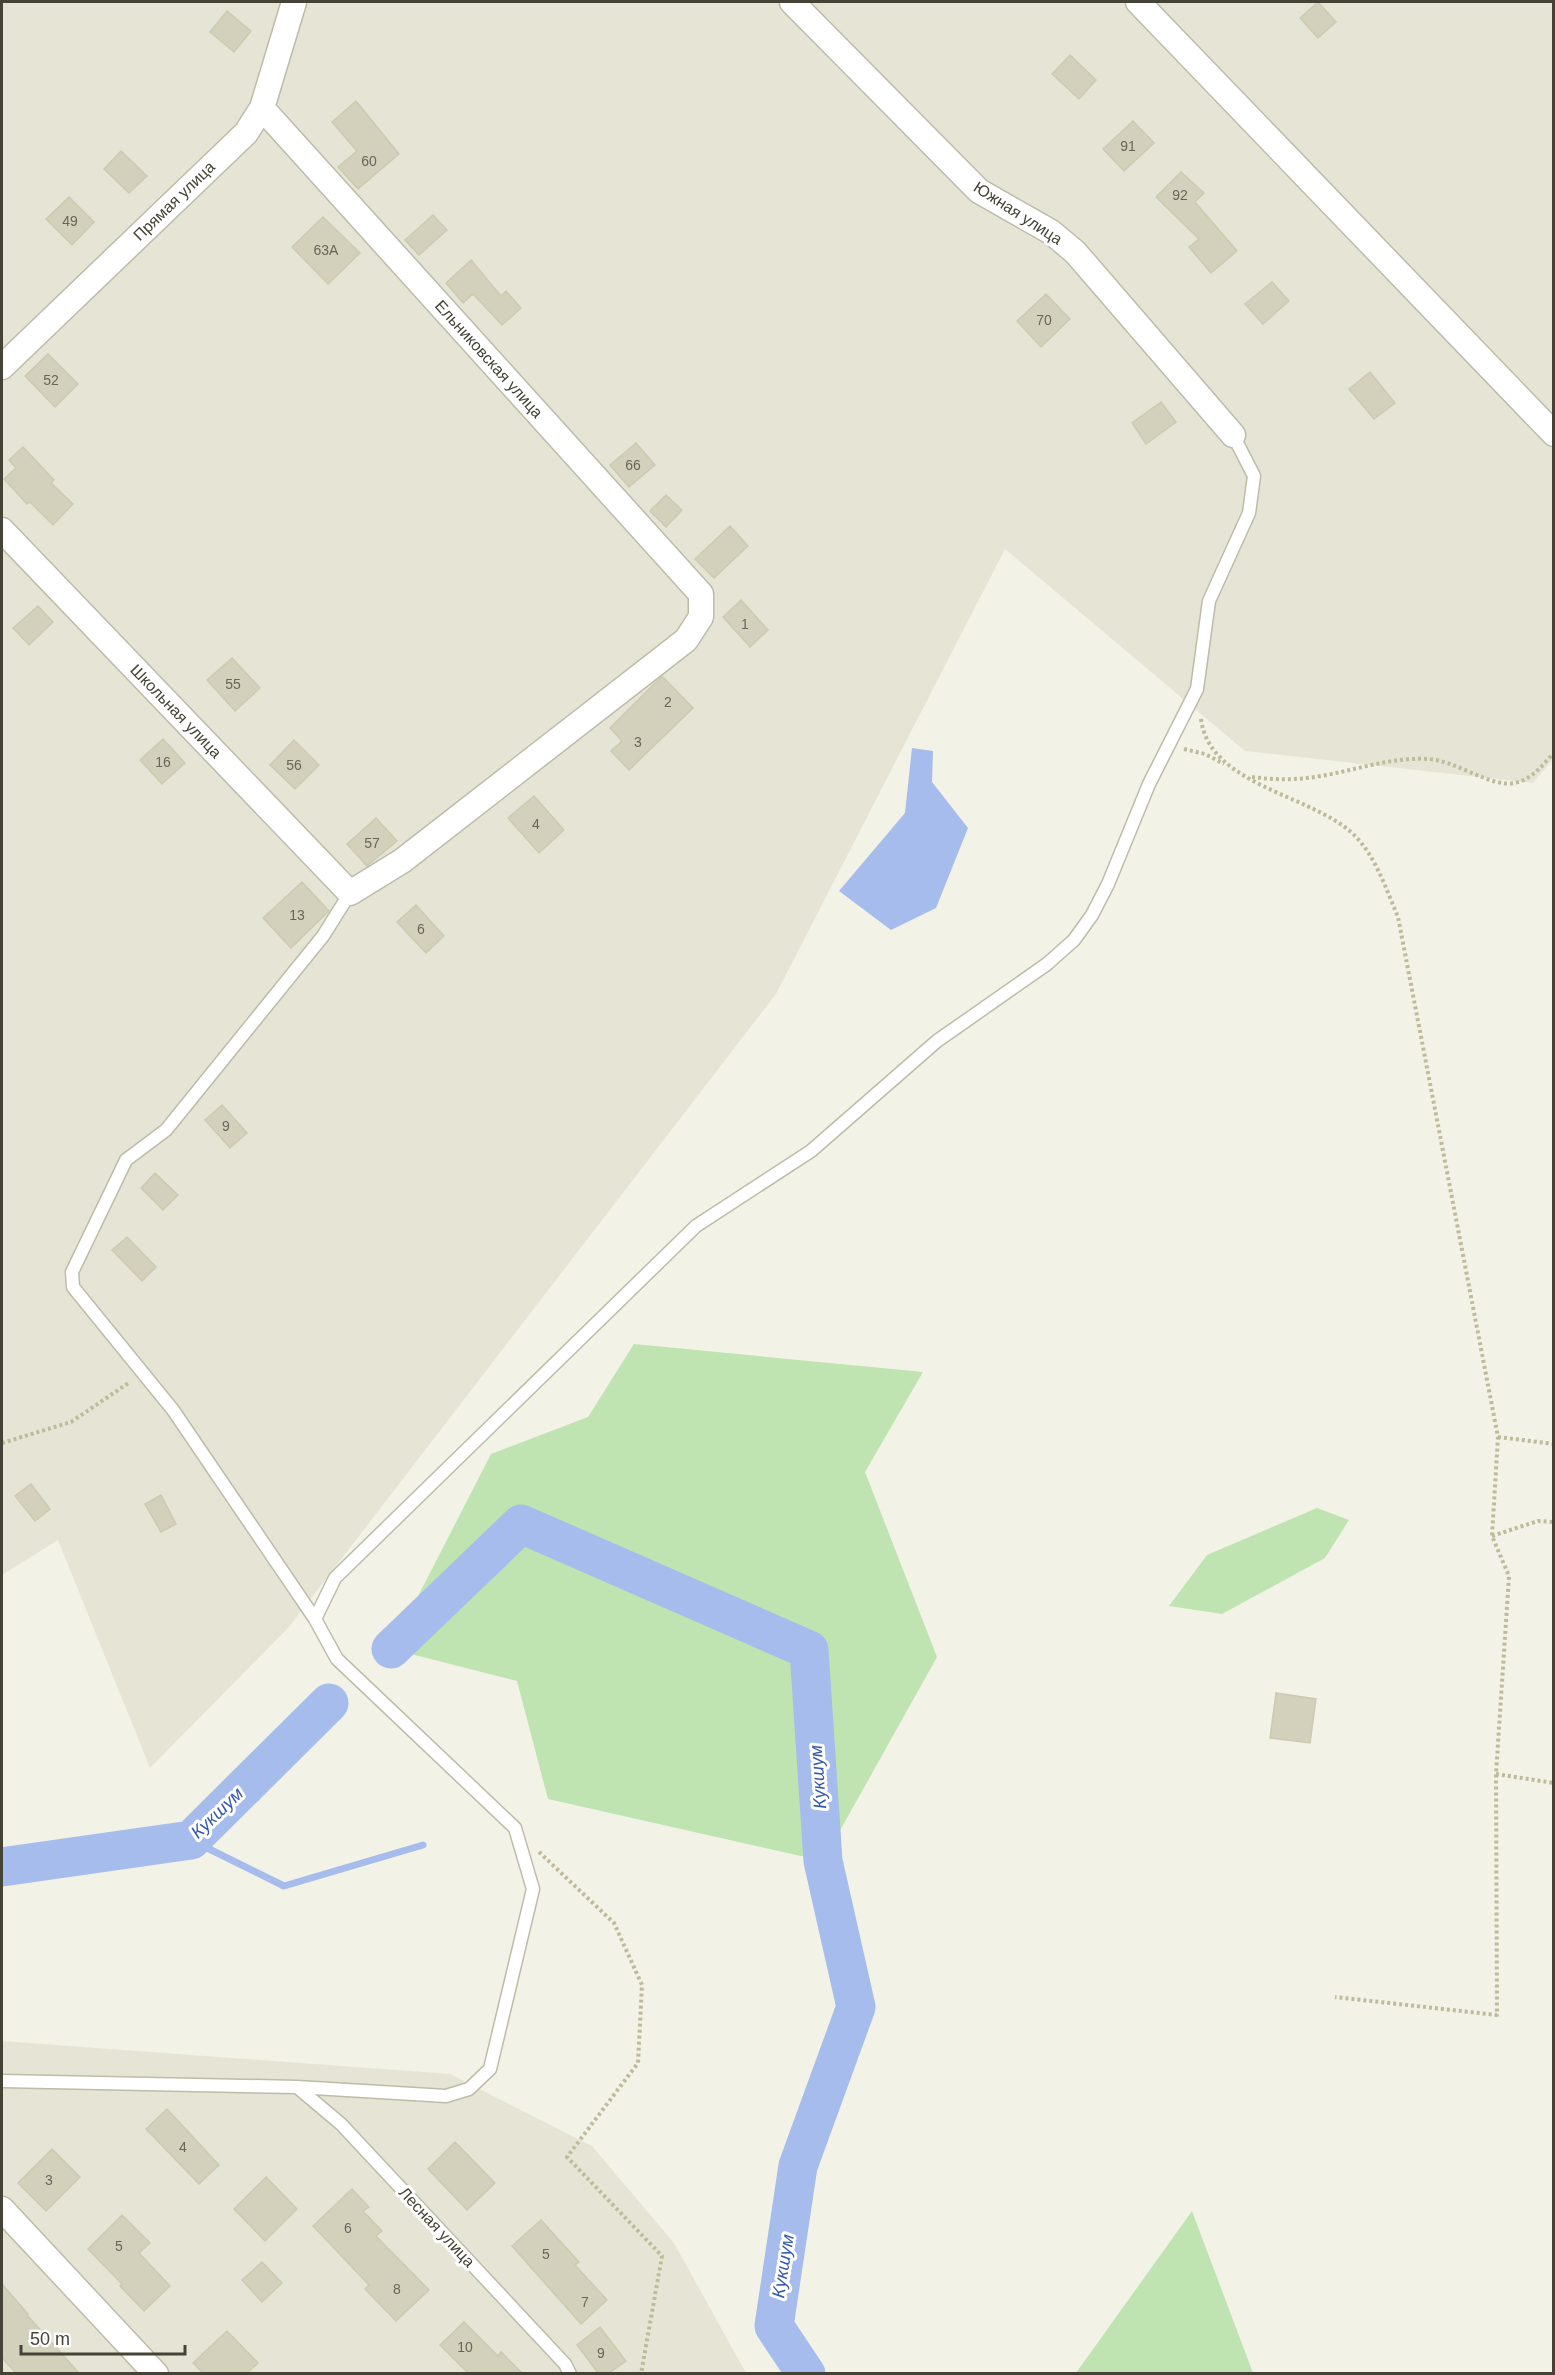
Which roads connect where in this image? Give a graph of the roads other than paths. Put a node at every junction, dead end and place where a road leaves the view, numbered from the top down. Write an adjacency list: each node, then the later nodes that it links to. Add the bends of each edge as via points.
1 (294, 2): 4 (street, Прямая улица)
2 (792, 2): 7 (street, Южная улица, via 979,191 1052,232 1075,252)
3 (1138, 2): 6 (street)
4 (262, 108): 5 (street, Прямая улица, via 246,133); 9 (street, Ельниковская улица, via 701,594 701,617 686,640 402,861)
5 (2, 367)
6 (1554, 434)
7 (1233, 435): 10 (lane, via 1254,476 1249,513 1209,601 1197,689 1149,784 1108,884 1074,940 1047,964 937,1041 811,1151 696,1226 335,1578)
8 (2, 530): 9 (street, Школьная улица)
9 (350, 893): 10 (lane, via 323,936 166,1131 126,1160 72,1272 73,1287 173,1410)
10 (315, 1618): 12 (lane, via 337,1659 515,1828 533,1889 490,2069 469,2089 446,2096)
11 (2, 2081): 12 (lane)
12 (297, 2087): 15 (lane, Лесная улица, via 341,2124)
13 (2, 2209): 14 (street)
14 (156, 2373)
15 (570, 2373)

